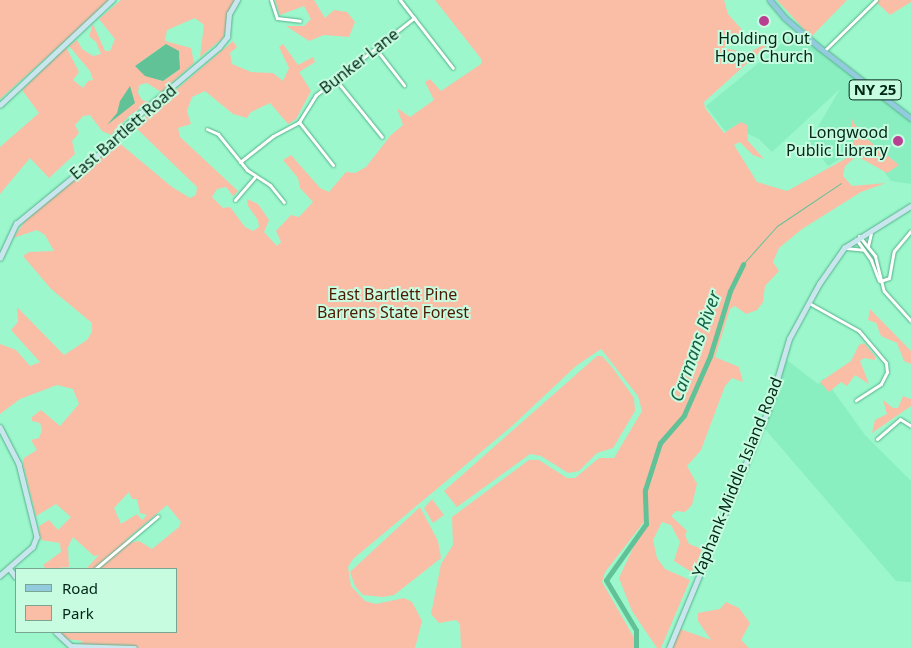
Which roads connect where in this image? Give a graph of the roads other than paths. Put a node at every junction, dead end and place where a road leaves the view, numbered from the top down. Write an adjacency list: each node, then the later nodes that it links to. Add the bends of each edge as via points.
1 (112, 0): 14 (street)
2 (237, 0): 32 (street, East Bartlett Road, via 230,14 227,37 219,47 16,224)
3 (272, 0): 8 (street, via 278,18)
4 (400, 0): 7 (street)
5 (770, 0): 10 (main road, NY 25, via 785,18)
6 (876, 0): 10 (street)
7 (414, 18): 9 (street, Bunker Lane); 11 (street)
8 (300, 21)
9 (376, 49): 12 (street, Bunker Lane); 13 (street)
10 (824, 51): 15 (main road, NY 25)
11 (453, 68)
12 (336, 80): 16 (street, Bunker Lane, via 316,95); 18 (street)
13 (404, 86)
14 (0, 105)
15 (911, 118)
16 (299, 122): 19 (street, Bunker Lane, via 273,136); 20 (street)
17 (207, 129): 19 (street, via 220,137)
18 (382, 137)
19 (240, 162): 21 (street)
20 (333, 166)
21 (255, 177): 22 (street); 24 (street, via 270,185)
22 (235, 200)
23 (911, 201): 25 (street)
24 (284, 202)
25 (910, 207): 26 (street, Yaphank-Middle Island Road)
26 (874, 227): 28 (street, Yaphank-Middle Island Road); 29 (street)
27 (911, 231): 33 (street, via 894,251 889,278)
28 (858, 237): 29 (street); 30 (street, Yaphank-Middle Island Road); 31 (street)
29 (868, 246): 33 (street, via 877,263)
30 (843, 249): 31 (street); 34 (street, Yaphank-Middle Island Road)
31 (864, 250): 33 (street)
32 (0, 258)
33 (880, 281): 35 (street, via 886,294)
34 (809, 303): 36 (street, via 859,331 886,363 887,372 881,384); 47 (street, Yaphank-Middle Island Road, via 790,338 768,410)
35 (911, 321)
36 (856, 400)
37 (911, 426): 39 (street, via 900,419)
38 (0, 427): 41 (street, via 19,464 37,537 33,547)
39 (877, 439)
40 (158, 516): 42 (street)
41 (9, 568): 43 (street); 44 (street)
42 (96, 568)
43 (0, 576)
44 (15, 576)
45 (57, 633): 46 (street, via 71,646)
46 (134, 648)
47 (669, 648)

